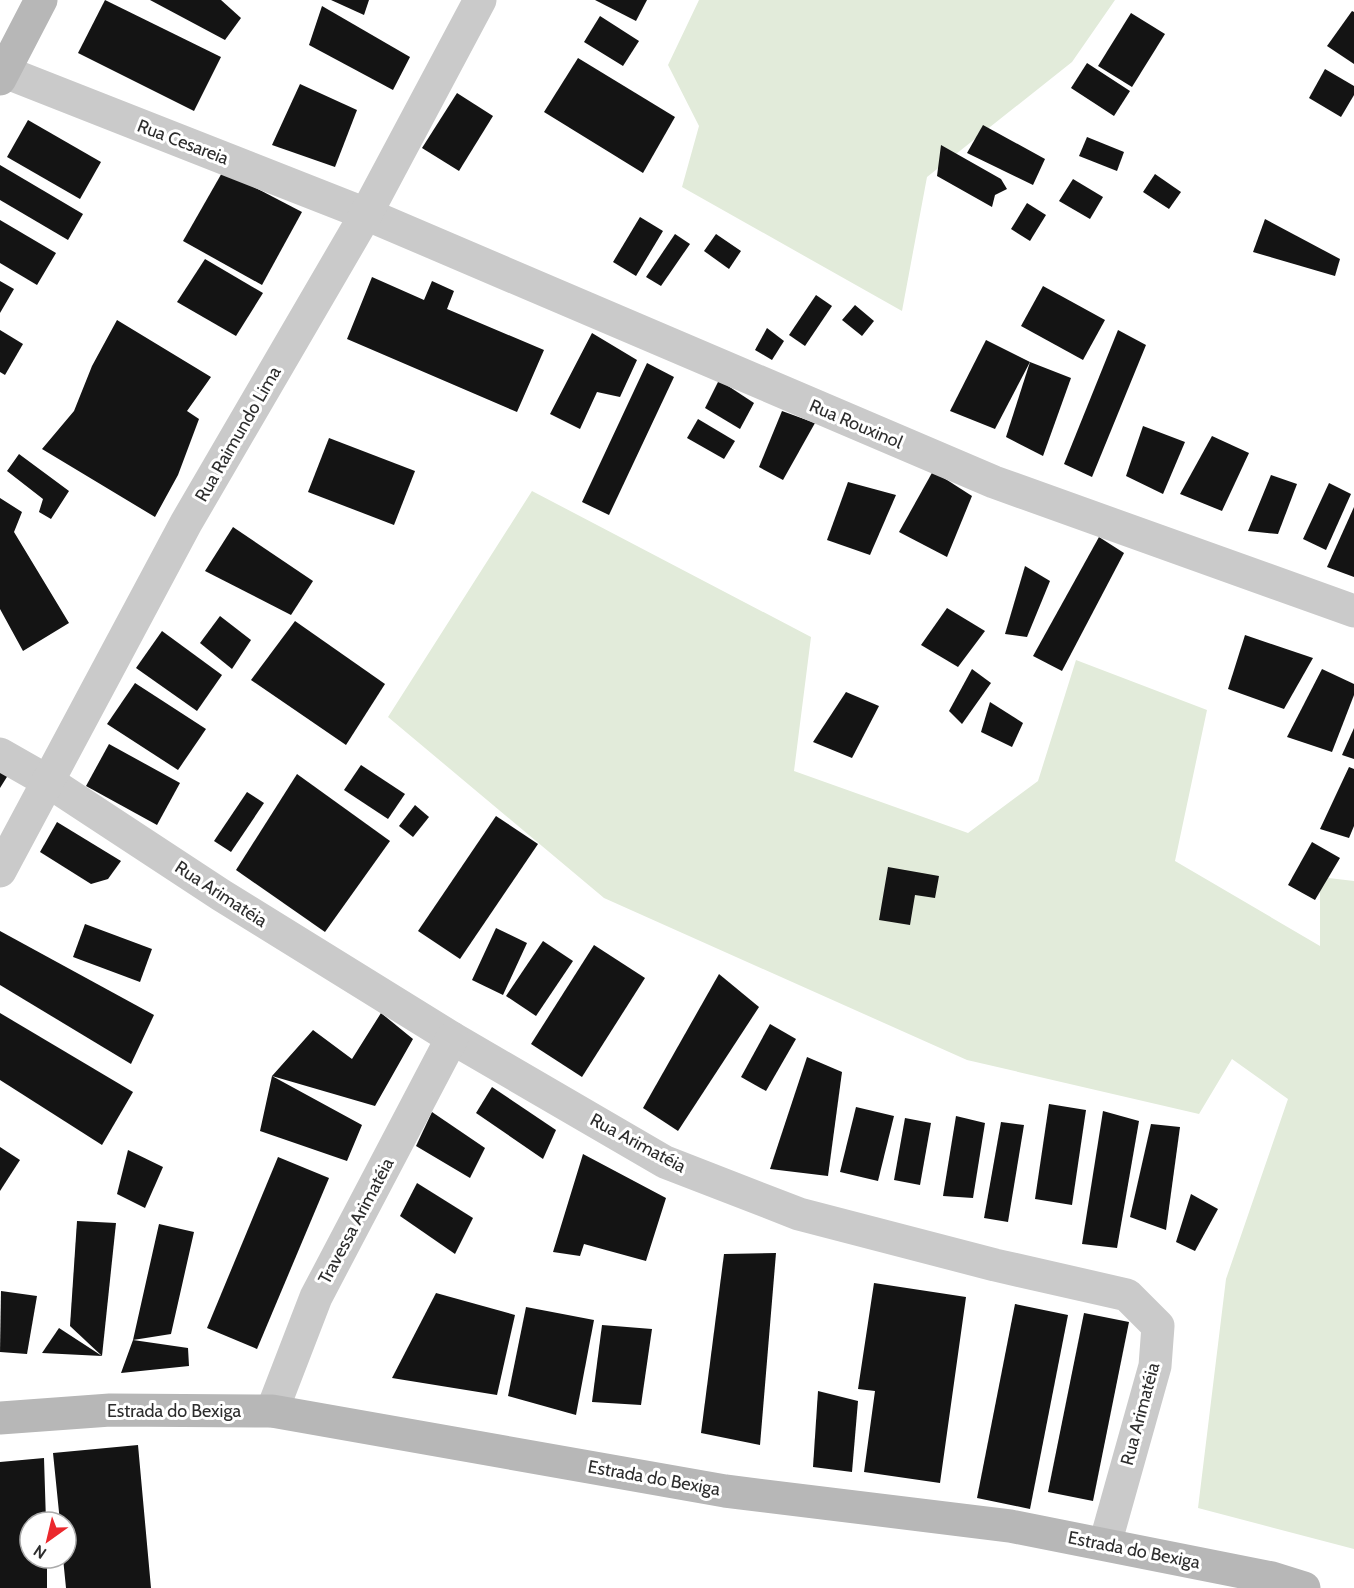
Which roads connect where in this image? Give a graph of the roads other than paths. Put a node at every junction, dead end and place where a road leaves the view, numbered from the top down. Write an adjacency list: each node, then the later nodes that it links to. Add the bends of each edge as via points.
1 (41, 0): 3 (street)
2 (480, 0): 4 (street, Rua Raimundo Lima)
3 (1, 74): 4 (street, Rua Cesareia)
4 (366, 214): 5 (street, Rua Rouxinol, via 994,482); 7 (street, Rua Raimundo Lima, via 186,523)
5 (1354, 611)
6 (0, 754): 7 (street, Rua Arimatéia)
7 (50, 782): 8 (street, Rua Raimundo Lima); 9 (street, Rua Arimatéia, via 221,895)
8 (0, 871)
9 (452, 1038): 10 (street, Travessa Arimatéia, via 316,1297); 12 (street, Rua Arimatéia, via 665,1162 788,1210 983,1262 1127,1295 1158,1326 1155,1366)
10 (272, 1411): 11 (street, Estrada do Bexiga, via 110,1410); 12 (street, Estrada do Bexiga, via 725,1491 1010,1526)
11 (0, 1418)
12 (1104, 1545): 13 (street, Estrada do Bexiga, via 1272,1578)
13 (1304, 1588)

